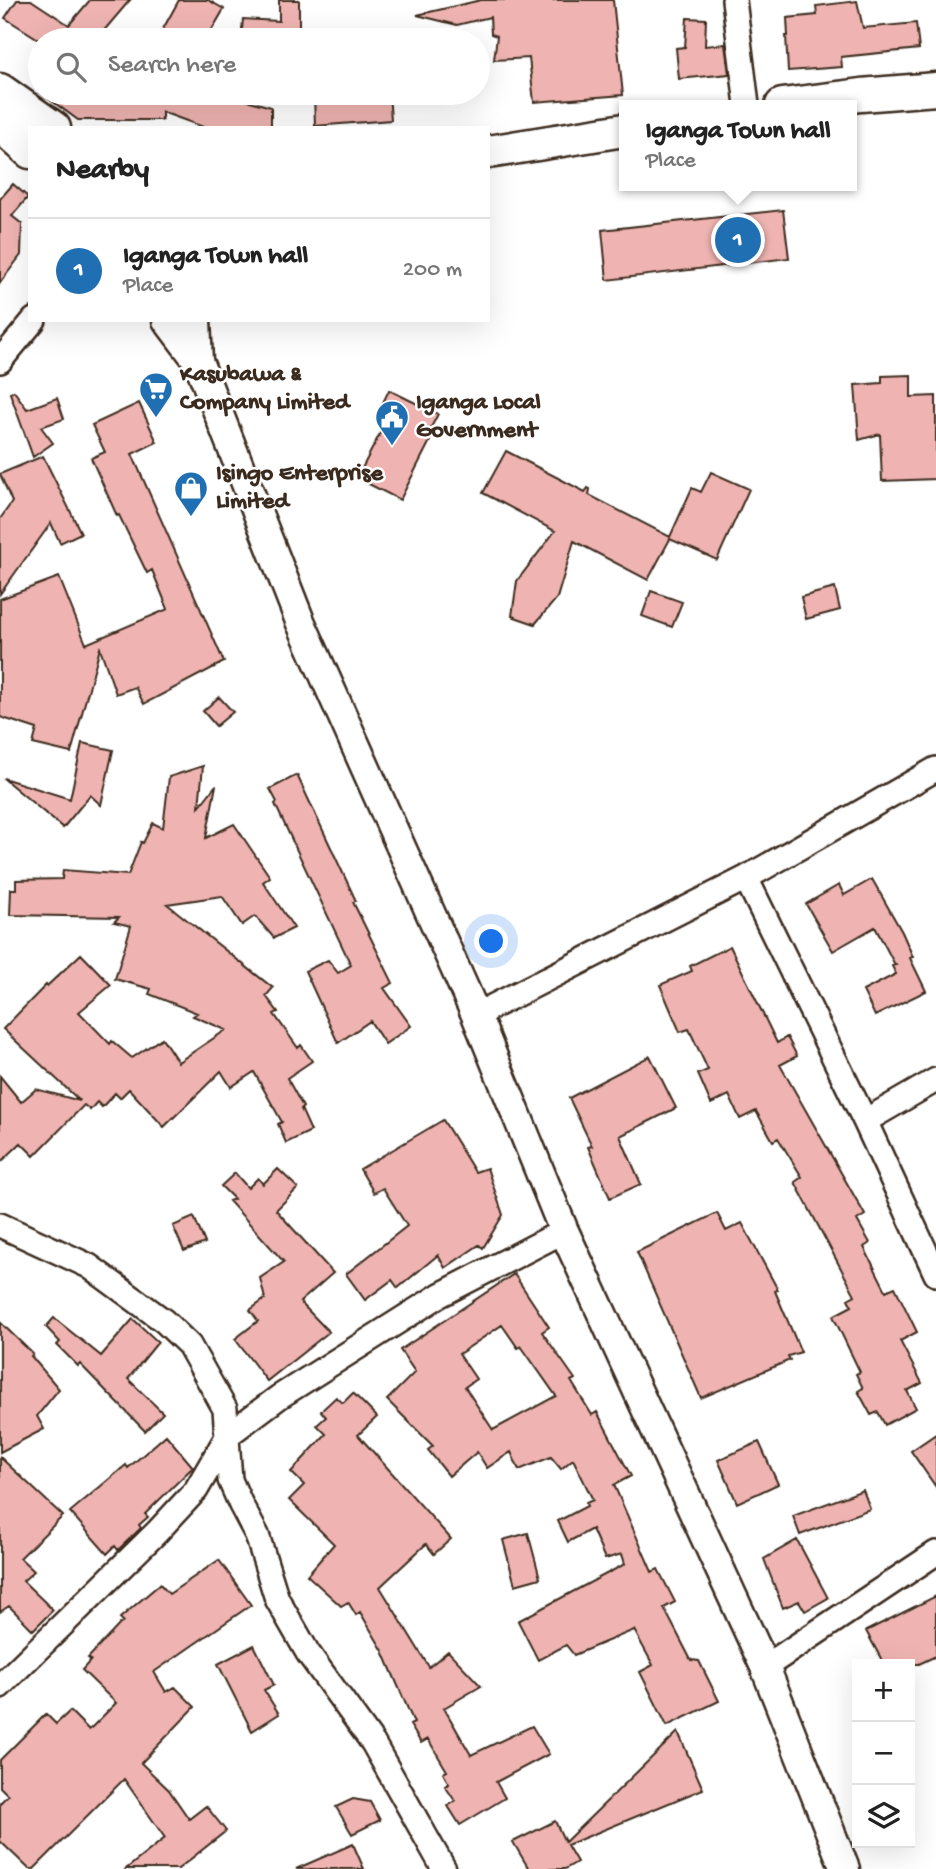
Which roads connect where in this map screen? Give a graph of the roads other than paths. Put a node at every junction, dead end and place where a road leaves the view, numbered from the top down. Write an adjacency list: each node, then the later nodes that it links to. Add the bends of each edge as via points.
1 (734, 0): 4 (street)
2 (936, 89): 5 (main road)
3 (0, 90): 7 (main road)
4 (746, 100)
5 (822, 100)
6 (0, 125): 9 (main road)
7 (51, 126)
8 (619, 131): 10 (main road)
9 (28, 150)
10 (490, 152)
11 (31, 322): 14 (street)
12 (169, 322): 15 (street)
13 (196, 322): 15 (street)
14 (0, 360)
15 (198, 361): 18 (street, via 300,621)
16 (936, 769): 17 (street)
17 (746, 878): 18 (street); 20 (street)
18 (476, 1015): 22 (street)
19 (936, 1080): 20 (street)
20 (865, 1121): 23 (street)
21 (0, 1225): 24 (street, via 89,1266 163,1321 189,1345 225,1409)
22 (564, 1231): 24 (street, via 440,1295 279,1397); 26 (street)
23 (936, 1274)
24 (228, 1435): 27 (street, via 196,1490); 28 (street, via 230,1480 257,1535 277,1599 308,1653 373,1743)
25 (936, 1553): 26 (street)
26 (765, 1667): 29 (street)
27 (0, 1686)
28 (444, 1869)
29 (845, 1869)

